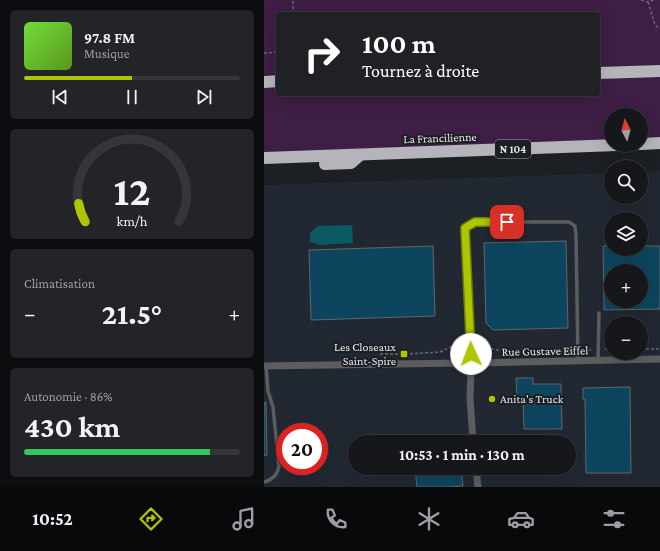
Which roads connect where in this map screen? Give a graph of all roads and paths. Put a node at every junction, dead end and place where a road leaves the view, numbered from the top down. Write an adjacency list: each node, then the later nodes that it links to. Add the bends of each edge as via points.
1 (293, 0): 5 (path)
2 (641, 0): 4 (path)
3 (654, 0): 4 (path)
4 (648, 2): 6 (path, via 655,25)
5 (293, 12)
6 (660, 28)
7 (276, 52): 8 (path)
8 (264, 53)
9 (660, 71): 10 (highway)
10 (600, 73)
11 (264, 82): 12 (highway)
12 (276, 82)
13 (660, 143): 14 (highway)
14 (648, 144)
15 (604, 145): 16 (highway, La Francilienne / N 104)
16 (360, 154): 17 (highway, La Francilienne / N 104); 18 (highway, via 350,163)
17 (264, 158)
18 (264, 165)
19 (598, 313): 24 (lane)
20 (470, 338): 23 (path, via 481,338 492,350); 23 (lane, via 465,228 475,222 569,222 575,226 576,235); 26 (path, via 462,339 440,352); 27 (lane)
21 (648, 349): 22 (path)
22 (660, 349)
23 (578, 350): 24 (path); 29 (lane)
24 (598, 350): 25 (path); 30 (lane)
25 (604, 350)
26 (380, 354)
27 (471, 354): 31 (street, via 463,356); 32 (street, via 476,356)
28 (660, 359): 30 (street, Rue Gustave Eiffel)
29 (578, 361): 30 (street, Rue Gustave Eiffel); 32 (street, Rue Gustave Eiffel)
30 (598, 361)
31 (460, 363): 33 (street); 34 (street, via 462,369)
32 (479, 363): 34 (street, via 478,368)
33 (265, 366): 35 (lane)
34 (471, 372): 36 (street)
35 (266, 391): 38 (lane, via 273,407 279,466 274,477)
36 (473, 435)
37 (477, 475): 39 (street)
38 (264, 482)
39 (478, 487)

